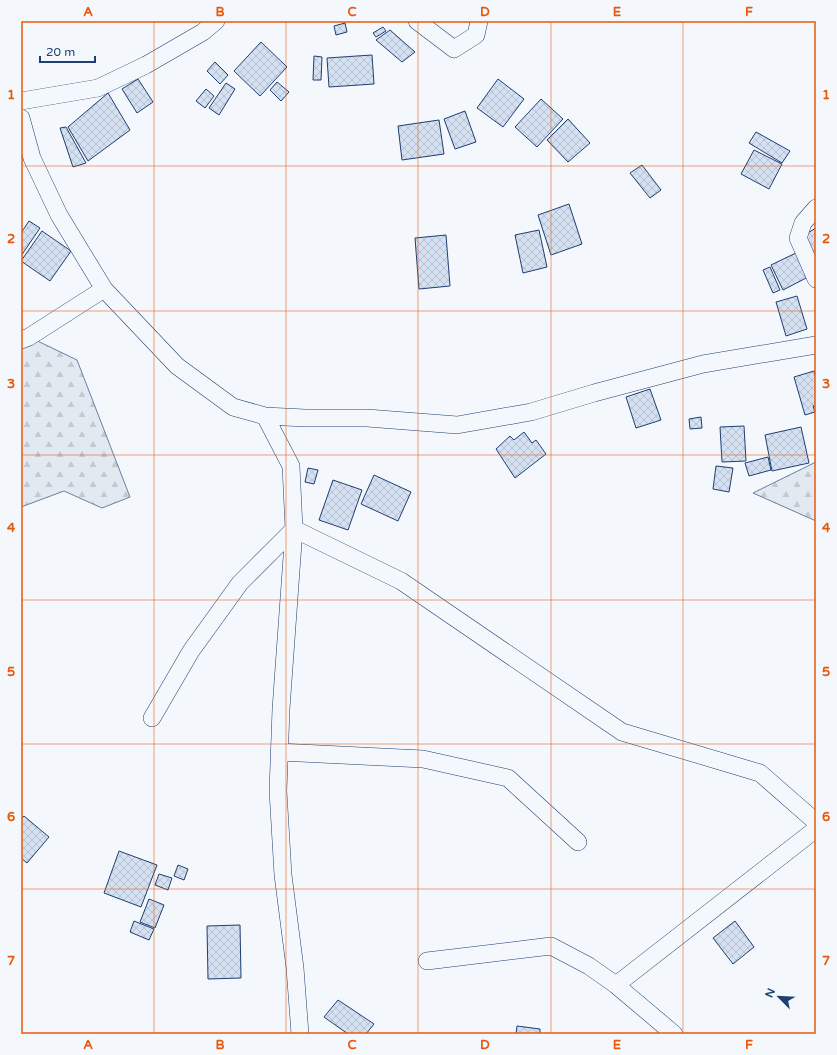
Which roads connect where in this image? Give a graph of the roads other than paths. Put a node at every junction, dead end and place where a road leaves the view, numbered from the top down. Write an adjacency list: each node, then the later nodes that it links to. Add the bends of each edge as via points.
1 (216, 21): 4 (street, via 203,32 146,65 98,88)
2 (417, 21): 3 (street, via 454,49 476,35)
3 (479, 21)
4 (21, 101)
5 (21, 118): 8 (street, via 32,158 59,215)
6 (816, 208): 7 (street, via 803,223 798,238)
7 (816, 279)
8 (104, 289): 9 (street); 11 (street, via 177,366 233,407)
9 (21, 340)
10 (816, 345): 11 (street, via 703,364 531,412 457,425 367,418)
11 (265, 416): 12 (street, via 291,466)
12 (294, 529): 13 (street, via 240,582 191,651); 14 (street); 15 (street, via 401,582 622,732 760,773)
13 (152, 718)
14 (279, 752): 17 (street, via 423,758 508,778); 20 (street, via 282,875 295,968)
15 (816, 822)
16 (816, 829): 19 (street)
17 (578, 842)
18 (427, 961): 19 (street, via 551,946 589,966)
19 (616, 985): 21 (street)
20 (300, 1034)
21 (674, 1034)

